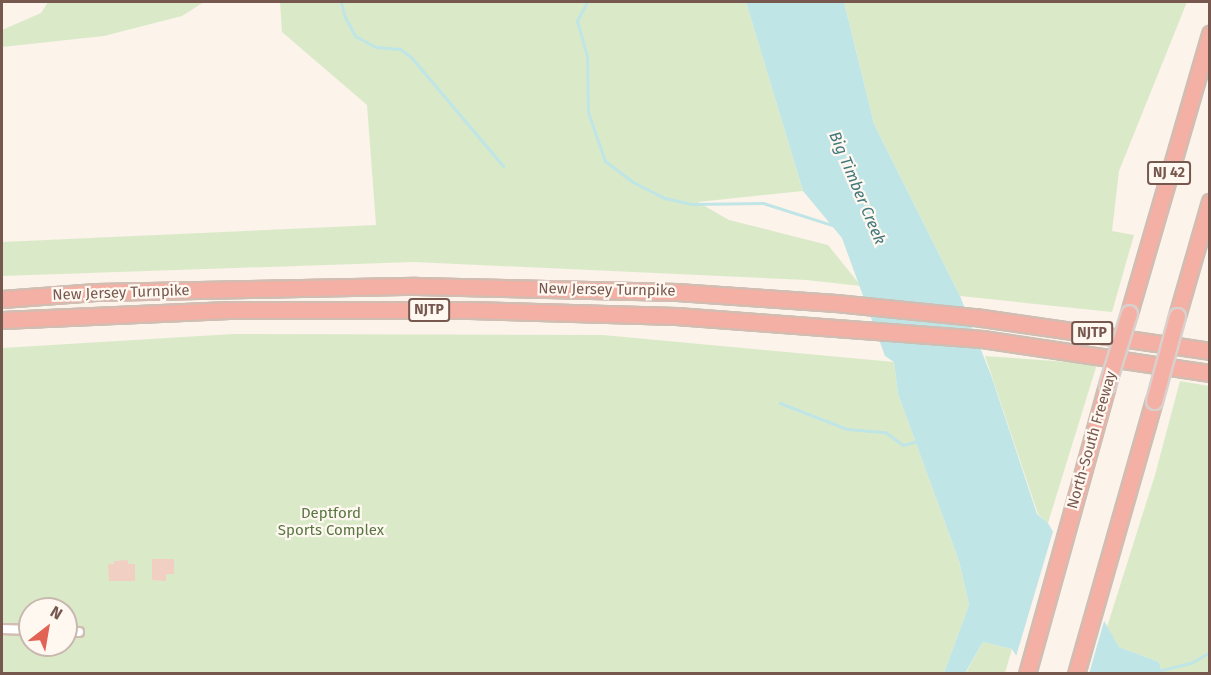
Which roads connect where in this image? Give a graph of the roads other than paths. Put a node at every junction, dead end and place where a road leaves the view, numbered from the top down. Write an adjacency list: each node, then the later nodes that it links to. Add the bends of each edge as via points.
1 (1209, 34): 11 (highway, North-South Freeway / NJ 42, bridge)
2 (1209, 202): 4 (highway)
3 (1209, 223): 4 (highway)
4 (1187, 280): 12 (highway, bridge)
5 (2, 298): 7 (highway, New Jersey Turnpike / NJTP, via 96,292 416,286 677,292 975,318)
6 (2, 320): 8 (highway, New Jersey Turnpike / NJTP, via 228,310 470,310 676,316 982,339)
7 (1209, 351)
8 (1209, 373)
9 (2, 629): 10 (street)
10 (18, 630)
11 (1027, 674)
12 (1076, 674)

